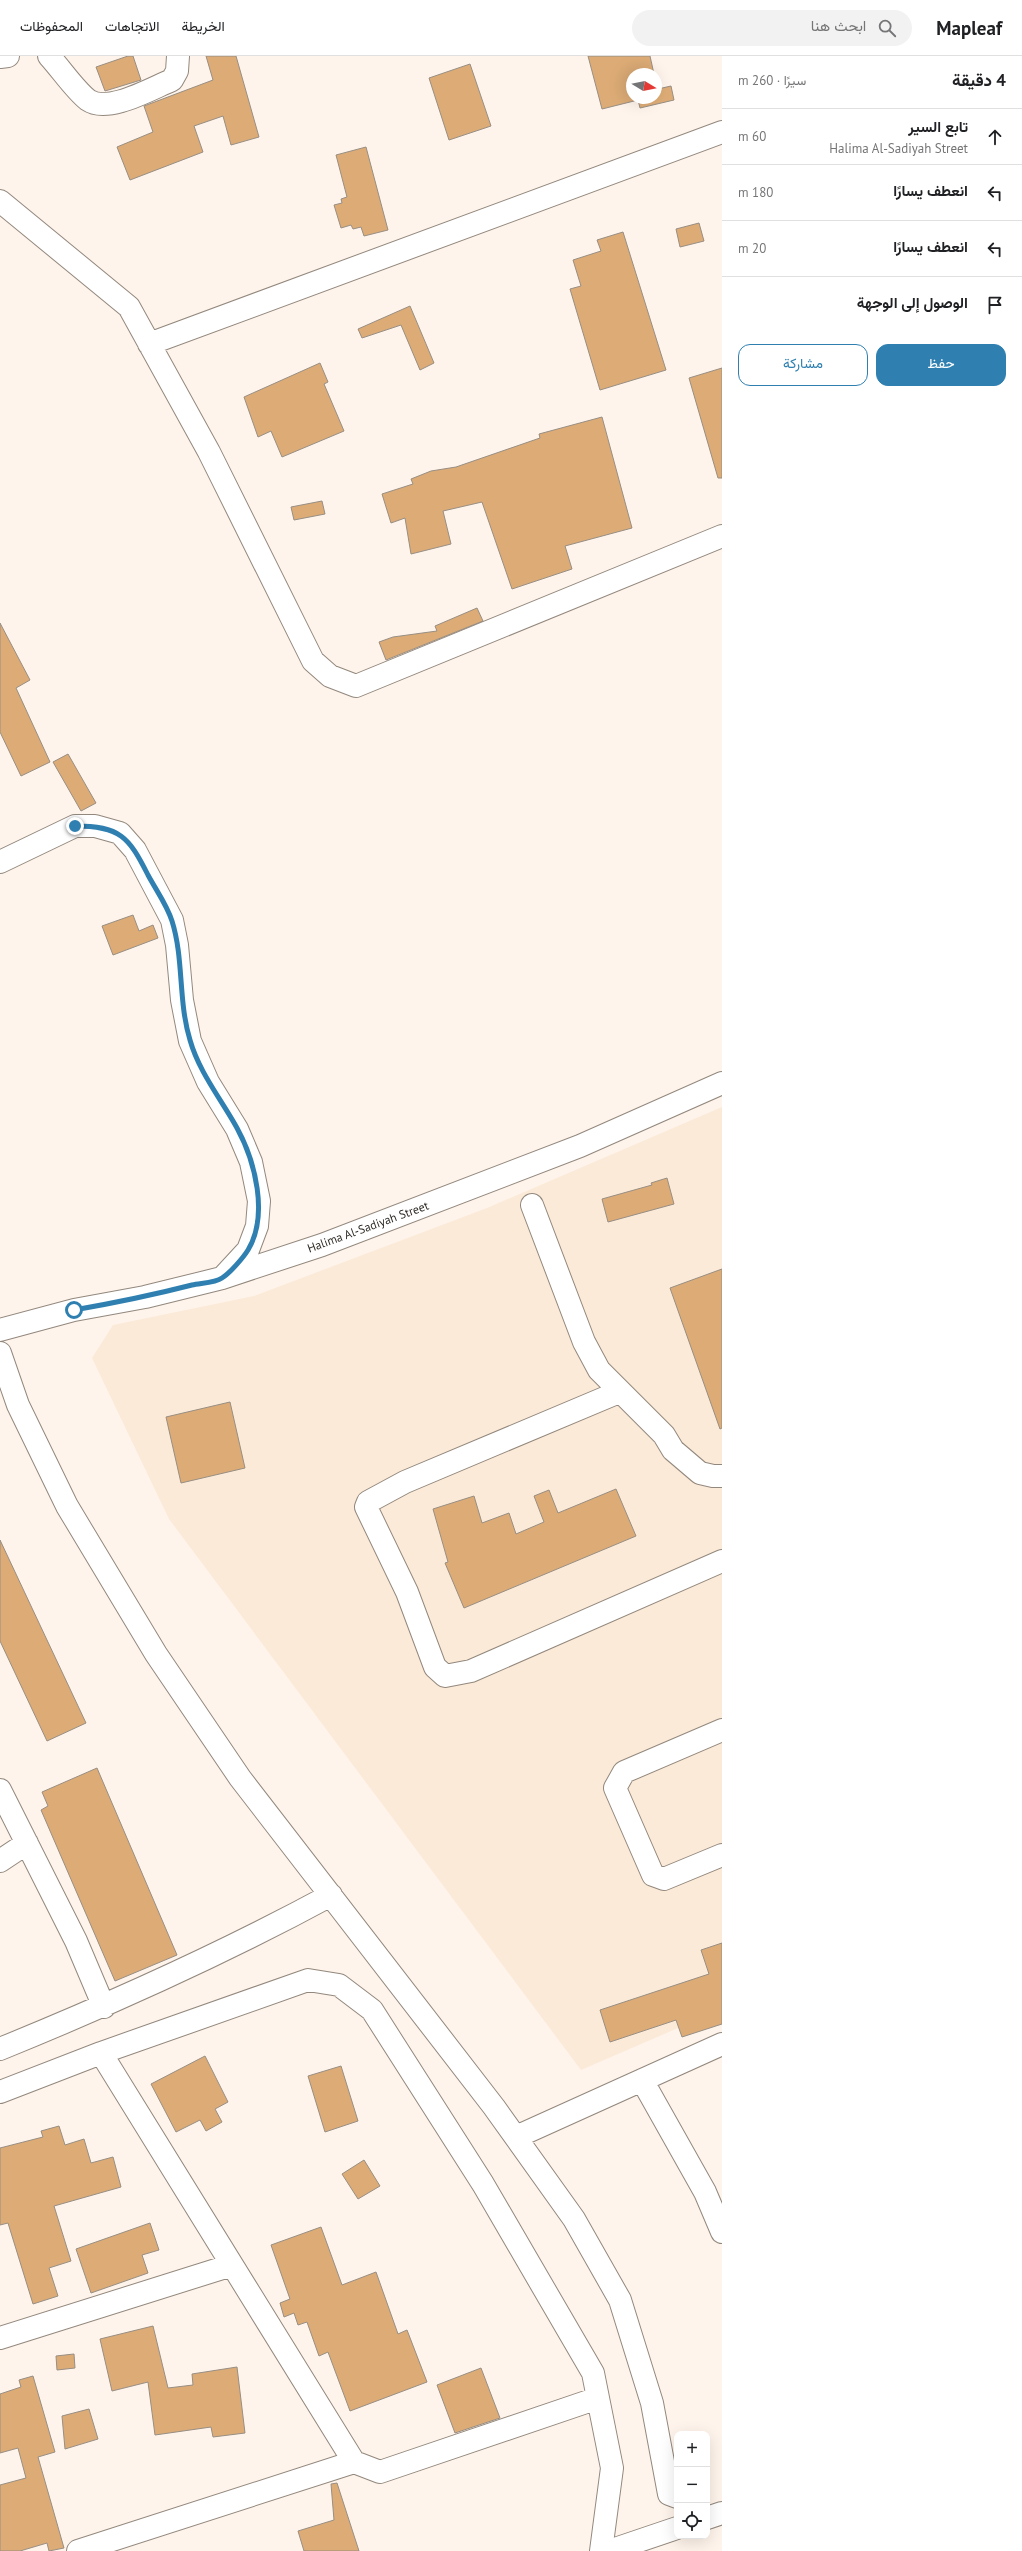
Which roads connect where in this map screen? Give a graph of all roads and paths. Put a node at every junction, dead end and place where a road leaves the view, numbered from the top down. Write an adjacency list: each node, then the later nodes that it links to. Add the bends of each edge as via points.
1 (8, 56): 4 (street)
2 (49, 56): 3 (street, via 88,100 99,104 112,104 172,80 177,71)
3 (178, 56)
4 (0, 57)
5 (722, 132): 7 (street)
6 (0, 201): 7 (street, via 129,307)
7 (149, 344): 8 (street, via 209,452 313,661 330,676 356,686)
8 (722, 536)
9 (0, 862): 12 (street, via 75,826 95,826 120,833 136,850 172,920 190,1041 208,1082 238,1129 251,1162 259,1201 257,1226 248,1250)
10 (722, 1082): 12 (street, Halima Al-Sadiyah Street, via 580,1146 400,1216)
11 (532, 1205): 15 (street, via 584,1342 599,1370)
12 (222, 1278): 13 (street, Halima Al-Sadiyah Street, via 146,1297 74,1310)
13 (0, 1330)
14 (0, 1353): 23 (street, via 18,1404 67,1506 156,1654 240,1778)
15 (619, 1392): 16 (street, via 664,1434 673,1450 700,1473); 17 (street, via 405,1482 368,1502 366,1507 407,1592 435,1667 444,1676 471,1671)
16 (722, 1476)
17 (722, 1561)
18 (722, 1730): 21 (street, via 624,1772 615,1788 656,1878 664,1878)
19 (0, 1790): 20 (street)
20 (27, 1843): 22 (street); 24 (street, via 76,1941)
21 (722, 1855)
22 (0, 1861)
23 (331, 1895): 24 (street, via 263,1932); 30 (street)
24 (104, 2007): 26 (street)
25 (722, 2044): 28 (street)
26 (0, 2049)
27 (101, 2053): 29 (street); 32 (street); 34 (street, via 308,1980 339,1985 372,2010 483,2184 593,2373)
28 (642, 2080): 30 (street); 31 (street, via 705,2192)
29 (0, 2092)
30 (516, 2137): 36 (street, via 574,2219 620,2300 652,2403 669,2494)
31 (722, 2232)
32 (232, 2265): 33 (street); 35 (street)
33 (0, 2338)
34 (598, 2398): 35 (street, via 380,2472); 39 (street, via 612,2468)
35 (354, 2462): 38 (street)
36 (674, 2496)
37 (674, 2529): 40 (street)
38 (78, 2551)
39 (601, 2551)
40 (609, 2551)

